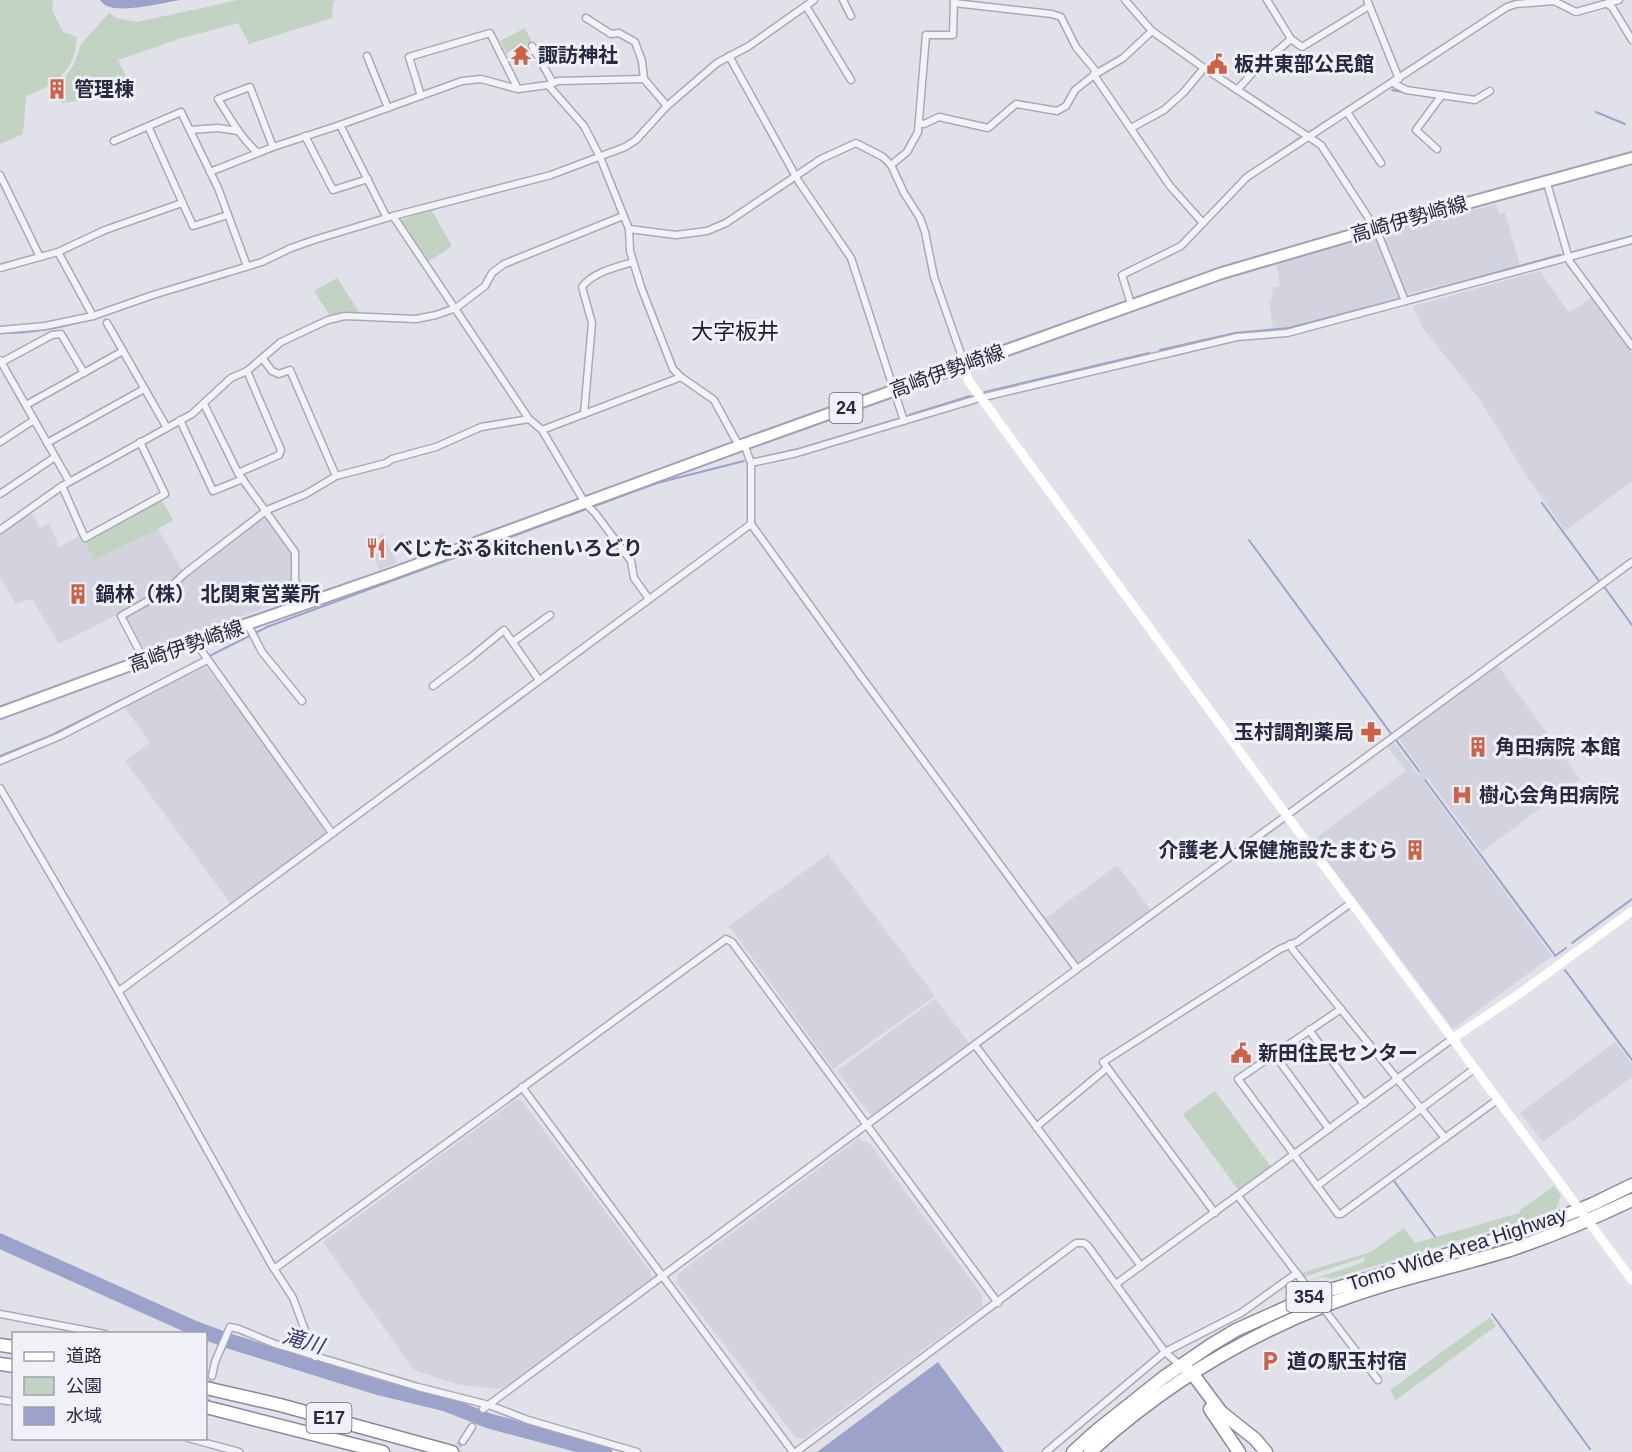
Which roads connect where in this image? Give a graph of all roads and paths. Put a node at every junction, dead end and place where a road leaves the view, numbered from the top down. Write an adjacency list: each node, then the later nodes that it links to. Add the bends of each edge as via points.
1 (814, 0): 9 (street)
2 (843, 0): 10 (street)
3 (1125, 0): 12 (street)
4 (1267, 0): 13 (street)
5 (1619, 0): 8 (street)
6 (954, 1): 19 (street, via 1057,15); 32 (street, via 953,34 926,35)
7 (1368, 3): 13 (street, via 1302,47); 22 (street)
8 (1607, 4): 14 (street); 22 (street, via 1576,12 1554,1 1511,5)
9 (806, 6): 17 (street); 21 (street)
10 (851, 16)
11 (586, 18): 20 (street, via 611,34 619,33 635,42)
12 (1152, 31): 18 (street); 19 (street, via 1123,58)
13 (1291, 39): 25 (street)
14 (1632, 40)
15 (532, 46): 23 (street)
16 (367, 56): 30 (street)
17 (729, 56): 29 (street); 50 (street)
18 (1204, 68): 25 (street); 35 (street, via 1164,110)
19 (1095, 75): 32 (street, via 1057,111 1016,104 988,128 939,117); 35 (street)
20 (644, 79): 23 (street); 29 (street)
21 (851, 80)
22 (1396, 81): 27 (street, via 1406,90); 31 (street)
23 (550, 84): 24 (street); 44 (street, via 584,126)
24 (518, 89): 28 (street, via 481,79 462,81); 28 (street, via 490,33 409,57)
25 (1237, 90): 39 (street)
26 (1490, 91): 27 (street, via 1475,100)
27 (1442, 95): 42 (street, via 1416,130)
28 (422, 96): 30 (street)
29 (667, 106): 44 (street, via 636,140)
30 (387, 108): 33 (street)
31 (1347, 112): 39 (street); 46 (street)
32 (919, 123): 47 (street, via 907,152)
33 (340, 125): 38 (street); 51 (street)
34 (148, 126): 36 (street, via 181,112); 40 (street); 53 (street)
35 (1131, 128): 57 (street, via 1170,186)
36 (190, 130): 37 (street); 48 (street)
37 (238, 131): 41 (street, via 218,99 250,87); 43 (street)
38 (305, 136): 41 (street); 51 (street, via 333,190)
39 (1309, 136): 57 (street, via 1247,177); 58 (street, via 1321,145)
40 (114, 141)
41 (273, 147): 43 (street)
42 (1437, 150)
43 (258, 153): 48 (street)
44 (600, 157): 55 (street); 56 (street, via 550,175)
45 (1631, 161): 52 (main road, 高崎伊勢崎線 / 24)
46 (1381, 163)
47 (891, 165): 50 (street, via 856,143); 77 (street, via 923,224 934,277)
48 (210, 172): 54 (street)
49 (0, 175): 62 (street)
50 (796, 176): 59 (street, via 726,223 707,231 676,235); 82 (street, via 851,258)
51 (368, 179): 56 (street)
52 (1546, 180): 58 (main road, 高崎伊勢崎線 / 24); 63 (street)
53 (182, 202): 54 (street, via 193,226); 61 (street)
54 (228, 215): 65 (street)
55 (623, 216): 59 (street); 69 (street, via 504,264 492,273 485,286)
56 (390, 217): 65 (street, via 308,242); 69 (street)
57 (1203, 223): 68 (street, via 1175,250 1122,275)
58 (1376, 228): 67 (street); 68 (main road, 高崎伊勢崎線 / 24)
59 (628, 229): 64 (street)
60 (1632, 240): 63 (street)
61 (58, 252): 62 (street); 70 (street)
62 (40, 257): 66 (street)
63 (1568, 257): 67 (street); 73 (street)
64 (633, 262): 80 (street, via 669,359); 86 (street, via 605,272 582,287 592,323)
65 (248, 266): 70 (street)
66 (0, 268)
67 (1405, 301): 83 (street, via 1287,333 1237,337)
68 (1131, 304): 77 (main road, 高崎伊勢崎線 / 24)
69 (456, 308): 75 (street, via 416,319 345,316 328,320 281,342); 87 (street)
70 (93, 316): 72 (street)
71 (107, 323): 74 (street)
72 (0, 330)
73 (1632, 346)
74 (123, 351): 79 (street); 81 (street)
75 (263, 359): 78 (street); 100 (street, via 279,374 290,370)
76 (1, 361): 79 (street, via 61,334); 85 (street)
77 (963, 365): 82 (main road, 高崎伊勢崎線 / 24); 83 (street, via 964,374)
78 (247, 371): 84 (street, via 231,378); 99 (street, via 281,450)
79 (84, 373): 85 (street)
80 (681, 377): 86 (street); 96 (street, via 714,400)
81 (144, 389): 91 (street); 95 (street)
82 (894, 390): 90 (street); 96 (main road, 高崎伊勢崎線 / 24)
83 (980, 398): 90 (street); 124 (street)
84 (204, 404): 89 (street); 99 (street)
85 (26, 405): 88 (street)
86 (584, 414): 92 (street)
87 (529, 419): 92 (street); 100 (street, via 481,427 436,447)
88 (34, 420): 93 (street); 95 (street)
89 (180, 420): 91 (street); 101 (street, via 213,491)
90 (904, 421): 98 (street)
91 (166, 428): 94 (street)
92 (542, 430): 105 (street)
93 (0, 442)
94 (140, 442): 102 (street); 103 (street, via 165,494 155,500 85,538)
95 (47, 443): 97 (street)
96 (741, 445): 98 (street); 105 (main road, 高崎伊勢崎線 / 24)
97 (55, 457): 102 (street); 104 (street)
98 (751, 463): 107 (street)
99 (238, 473): 101 (street)
100 (336, 476): 106 (street)
101 (243, 479): 106 (street)
102 (69, 481): 103 (street)
103 (62, 486): 108 (street)
104 (0, 494)
105 (585, 503): 110 (street, via 631,561 634,578); 111 (main road, 高崎伊勢崎線 / 24)
106 (267, 510): 111 (street, via 295,552 296,580); 116 (street, via 169,589 121,616)
107 (751, 524): 110 (street); 129 (street)
108 (0, 530)
109 (1632, 562): 124 (street)
110 (649, 599): 118 (street)
111 (308, 604): 113 (main road, 高崎伊勢崎線 / 24)
112 (550, 615): 114 (street)
113 (248, 625): 115 (main road, 高崎伊勢崎線 / 24); 120 (street, via 262,652)
114 (514, 641): 118 (street); 119 (street, via 504,630)
115 (196, 643): 116 (main road, 高崎伊勢崎線 / 24); 117 (street)
116 (144, 660): 121 (main road, 高崎伊勢崎線 / 24)
117 (207, 660): 122 (street, via 60,736); 125 (street)
118 (539, 680): 125 (street)
119 (432, 686)
120 (302, 701)
121 (0, 713)
122 (0, 760)
123 (0, 788): 130 (street)
124 (1287, 816): 126 (street); 129 (street)
125 (332, 833): 130 (street)
126 (1351, 903): 128 (street); 133 (street)
127 (1632, 911): 133 (street)
128 (1290, 944): 131 (street); 136 (street, via 1103,1062)
129 (1077, 969): 134 (street)
130 (119, 992): 156 (street)
131 (1341, 1009): 132 (street); 138 (street)
132 (1309, 1030): 135 (street); 141 (street)
133 (1452, 1040): 137 (street); 138 (street)
134 (975, 1046): 143 (street); 144 (street)
135 (1274, 1054): 145 (street); 147 (street, via 1238,1079)
136 (1107, 1068): 144 (street); 153 (street)
137 (1474, 1069): 140 (street); 142 (street)
138 (1397, 1080): 141 (street); 142 (street)
139 (522, 1087): 143 (street, via 726,939); 156 (street); 158 (street)
140 (1497, 1100): 146 (street); 152 (street)
141 (1364, 1104): 145 (street)
142 (1421, 1109): 146 (street); 148 (street)
143 (866, 1125): 158 (street); 162 (street)
144 (1036, 1127): 155 (street)
145 (1329, 1129): 147 (street)
146 (1445, 1138): 148 (street, via 1341,1214)
147 (1295, 1155): 148 (street); 150 (street)
148 (1317, 1185)
149 (1632, 1185): 152 (highway, Tomo Wide Area Highway / 354)
150 (1238, 1196): 153 (street); 157 (street)
151 (1632, 1200): 154 (highway, Tomo Wide Area Highway / 354)
152 (1580, 1210): 154 (street); 161 (highway, Tomo Wide Area Highway / 354, via 1499,1239)
153 (1215, 1213): 155 (street)
154 (1588, 1221): 159 (street); 163 (highway, Tomo Wide Area Highway / 354, via 1512,1249)
155 (1141, 1266): 160 (street)
156 (274, 1269): 167 (street, via 292,1298)
157 (1297, 1273): 161 (street); 166 (street, via 1241,1313)
158 (662, 1277): 175 (street); 185 (street)
159 (1632, 1280)
160 (1116, 1284): 162 (street, via 1088,1246 1076,1243); 166 (street)
161 (1314, 1294): 163 (street); 170 (highway, Tomo Wide Area Highway / 354, via 1236,1330)
162 (998, 1303): 185 (street)
163 (1323, 1306): 170 (highway, Tomo Wide Area Highway / 354); 172 (street)
164 (0, 1314): 165 (street)
165 (94, 1332)
166 (1165, 1352): 170 (street); 186 (street)
167 (315, 1356): 169 (street, via 230,1327); 175 (street)
168 (207, 1359): 169 (street)
169 (215, 1362): 171 (street)
170 (1186, 1372): 187 (highway, Tomo Wide Area Highway / 354, via 1105,1424); 188 (highway, Tomo Wide Area Highway / 354); 189 (highway); 190 (highway, via 1221,1412)
171 (212, 1376)
172 (1378, 1380)
173 (207, 1388): 183 (highway, E17)
174 (207, 1407): 176 (highway, E17)
175 (486, 1407): 184 (street)
176 (273, 1423): 181 (highway); 182 (highway, E17)
177 (472, 1427): 179 (street)
178 (199, 1440): 180 (street)
179 (463, 1441)
180 (239, 1452)
181 (349, 1452)
182 (383, 1452)
183 (452, 1452)
184 (637, 1452)
185 (794, 1452)
186 (1046, 1452)
187 (1073, 1452)
188 (1090, 1452)
189 (1239, 1452)
190 (1266, 1452)

